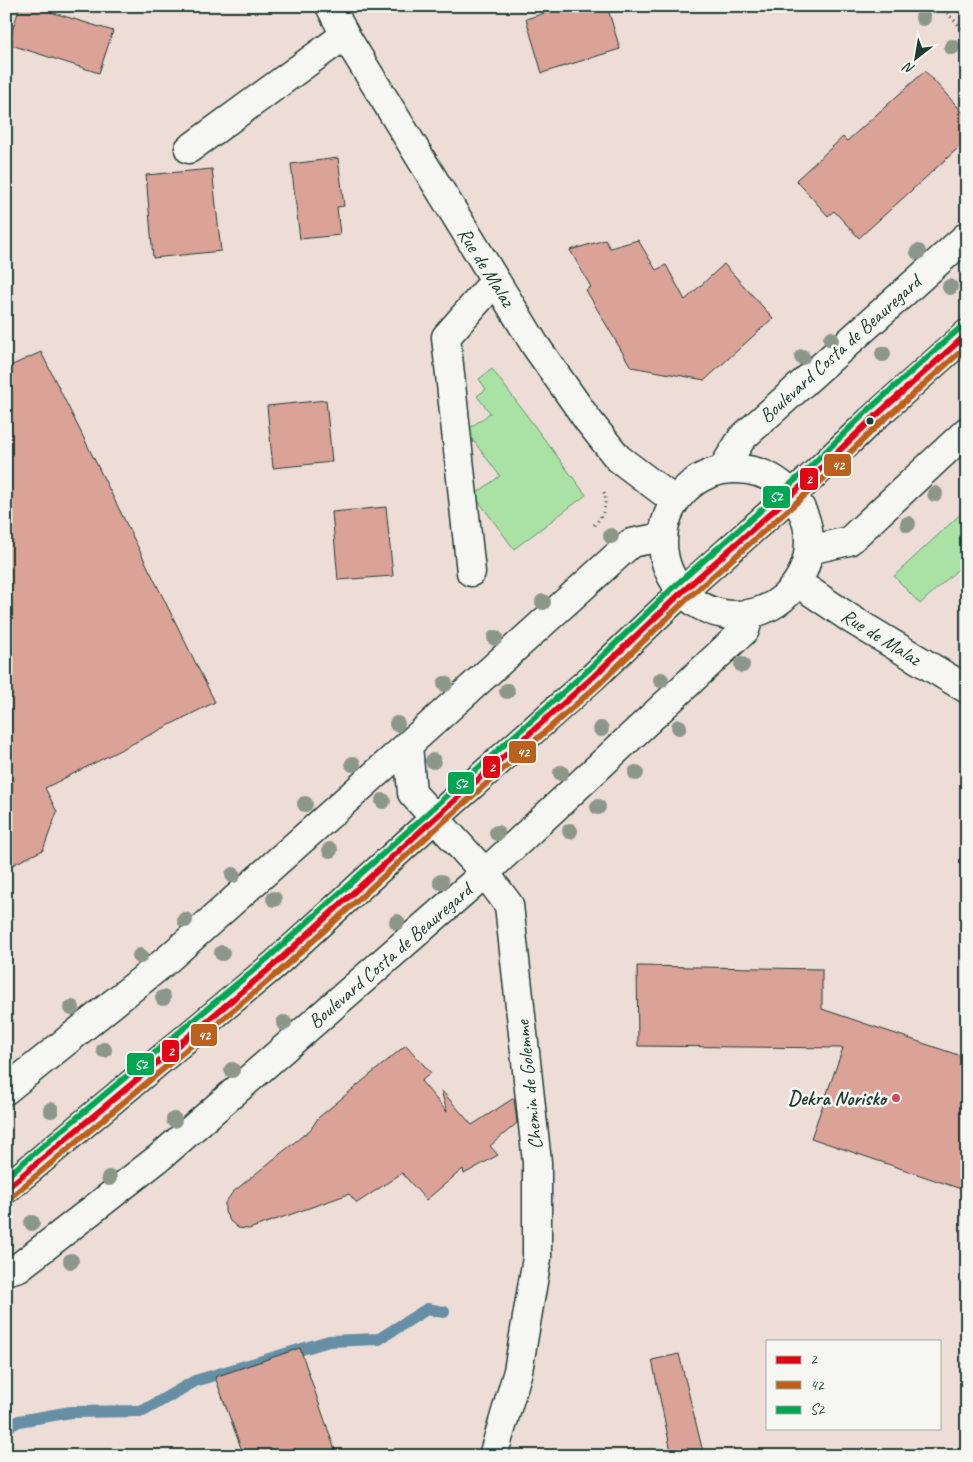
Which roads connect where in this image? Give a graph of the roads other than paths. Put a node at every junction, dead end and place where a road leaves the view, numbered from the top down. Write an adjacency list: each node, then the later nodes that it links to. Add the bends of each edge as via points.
1 (330, 6): 2 (street, Rue de Malaz)
2 (346, 36): 3 (street); 5 (street, Rue de Malaz)
3 (189, 149)
4 (967, 236): 8 (street, Boulevard Costa de Beauregard, via 742,438)
5 (495, 281): 10 (street, Rue de Malaz, via 535,346 618,458); 13 (street, via 446,338)
6 (967, 334): 9 (street)
7 (967, 431): 12 (street, via 849,541)
8 (722, 470): 9 (street, via 748,470 772,478); 10 (street, via 695,480)
9 (792, 494): 12 (street, via 807,520); 15 (street)
10 (675, 501): 11 (street, via 666,518)
11 (662, 537): 15 (street, via 667,567); 18 (street, via 631,544)
12 (809, 550): 14 (street, via 806,567)
13 (471, 572)
14 (798, 583): 16 (street, via 769,608); 17 (street, Rue de Malaz)
15 (682, 592): 16 (street, via 702,606 725,614); 19 (street, via 593,677)
16 (750, 614): 20 (street, Boulevard Costa de Beauregard, via 745,630)
17 (967, 689)
18 (408, 745): 19 (street, Chemin de Golemme, via 412,793); 21 (street, via 168,958)
19 (436, 817): 20 (street, Chemin de Golemme); 22 (street, via 274,965)
20 (485, 873): 23 (street, Boulevard Costa de Beauregard, via 160,1157 19,1267); 24 (street, Chemin de Golemme, via 509,904 538,1162 538,1258 518,1371)
21 (6, 1090)
22 (6, 1188)
23 (6, 1271)
24 (493, 1456)

